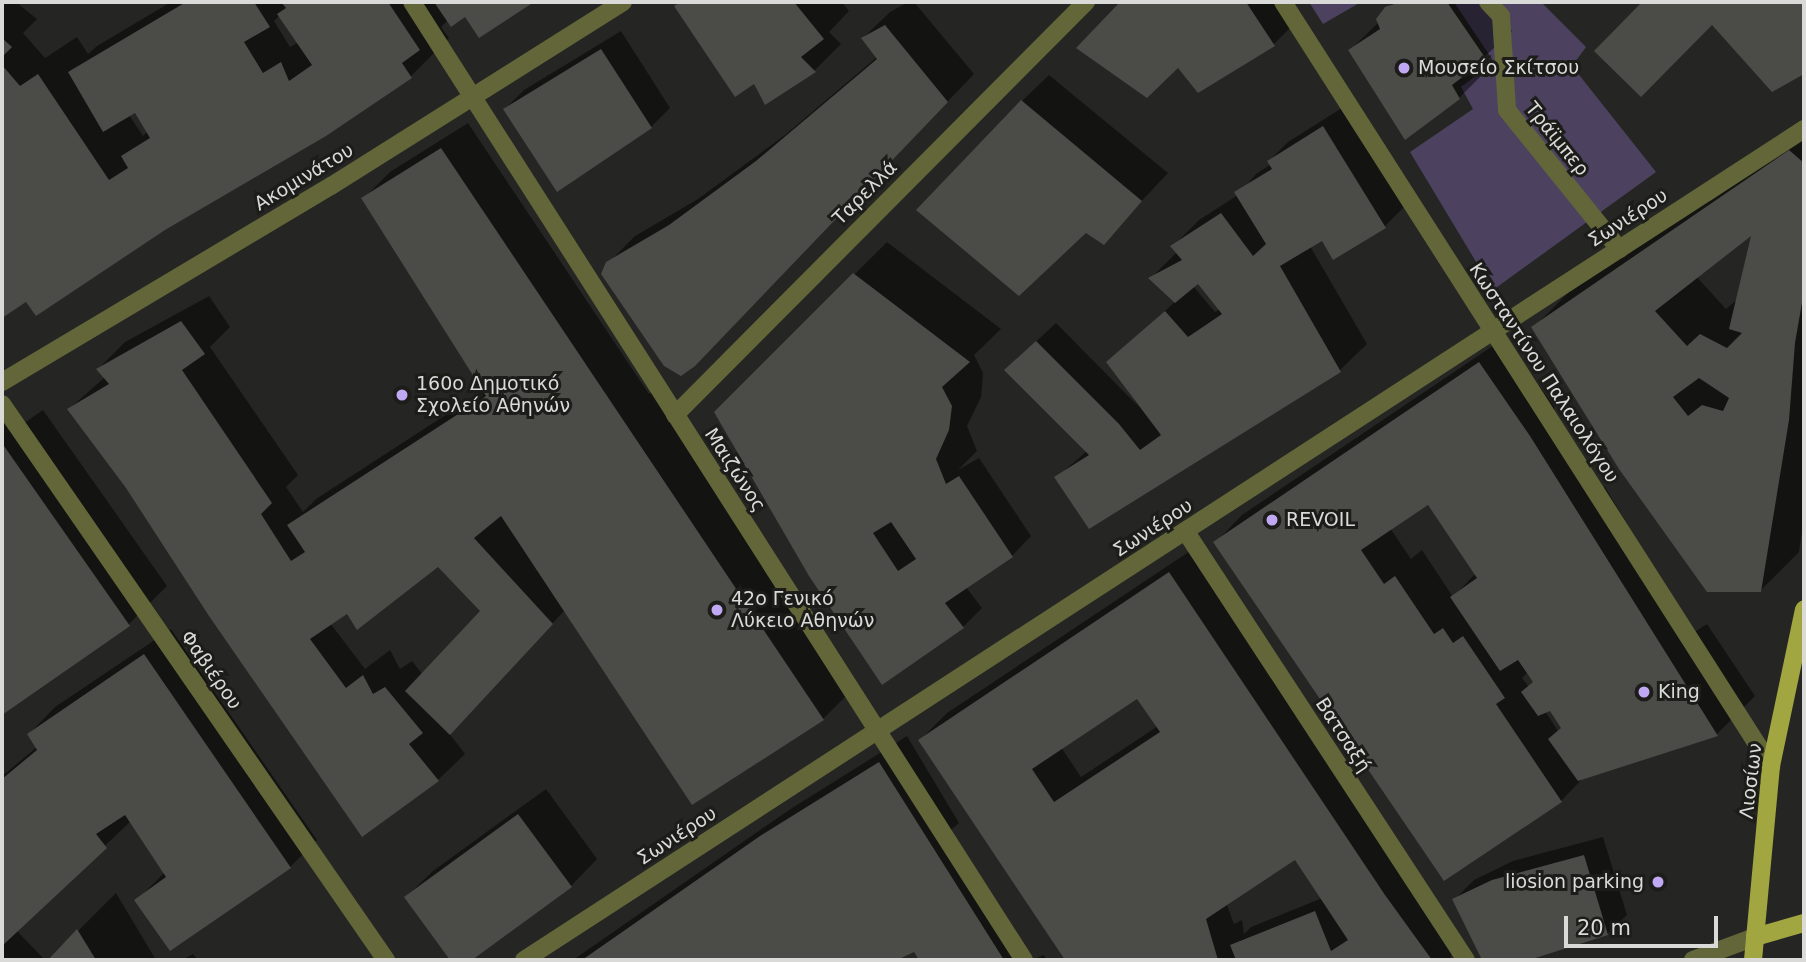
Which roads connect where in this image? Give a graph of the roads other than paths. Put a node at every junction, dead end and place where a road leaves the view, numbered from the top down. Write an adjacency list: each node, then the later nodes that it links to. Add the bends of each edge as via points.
1 (412, 2): 6 (street, Μαιζώνος)
2 (623, 2): 6 (street, Ακομινάτου)
3 (1086, 2): 12 (street, Ταρελλά)
4 (1283, 2): 9 (street, Κωσταντίνου Παλαιολόγου)
5 (1488, 2): 8 (street, Τράϊμπερ, via 1501,16 1507,110)
6 (474, 97): 10 (street, Ακομινάτου); 12 (street, Μαιζώνος)
7 (1804, 129): 8 (street, Σωνιέρου)
8 (1619, 249): 9 (street, Σωνιέρου)
9 (1493, 331): 13 (street, Σωνιέρου); 16 (street, Κωσταντίνου Παλαιολόγου)
10 (2, 382)
11 (2, 404): 19 (street, Φαβιέρου)
12 (675, 415): 15 (street, Μαιζώνος)
13 (1186, 532): 15 (street, Σωνιέρου); 22 (street, Βατσαξή)
14 (1804, 609): 16 (main road, Λιοσίων)
15 (878, 731): 20 (street, Σωνιέρου); 21 (street, Μαιζώνος)
16 (1771, 766): 18 (main road, Λιοσίων)
17 (1804, 923): 18 (main road)
18 (1755, 937): 23 (street); 24 (main road, Λιοσίων)
19 (386, 960)
20 (524, 960)
21 (1024, 960)
22 (1465, 960)
23 (1693, 960)
24 (1753, 960)

